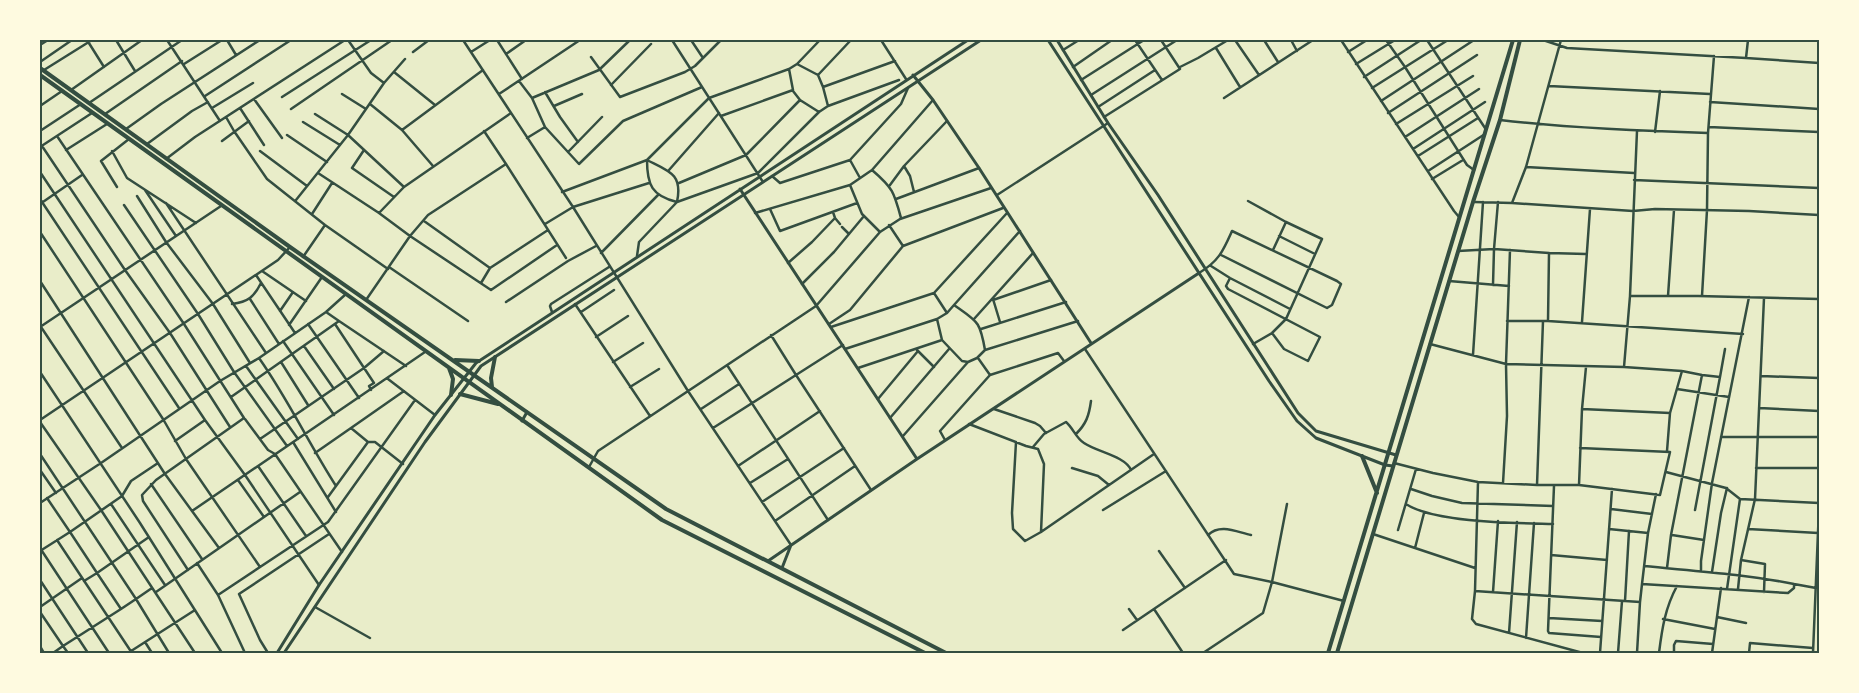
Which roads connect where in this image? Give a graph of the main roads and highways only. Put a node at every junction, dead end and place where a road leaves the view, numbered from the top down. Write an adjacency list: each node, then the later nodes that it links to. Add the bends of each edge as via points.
1 (1513, 40): 14 (main road)
2 (1520, 40): 18 (main road, via 1500,120)
3 (42, 69): 6 (main road)
4 (41, 78): 8 (main road)
5 (495, 357): 9 (main road, via 491,378)
6 (452, 360): 7 (main road); 9 (main road)
7 (479, 361)
8 (448, 366): 11 (main road, via 453,379); 12 (main road)
9 (494, 389): 16 (main road, via 666,509)
10 (460, 394): 12 (main road)
11 (451, 395)
12 (500, 404): 15 (main road, via 662,520)
13 (1362, 456): 14 (main road)
14 (1376, 493): 17 (main road)
15 (925, 653)
16 (946, 653)
17 (1328, 653)
18 (1337, 653)

